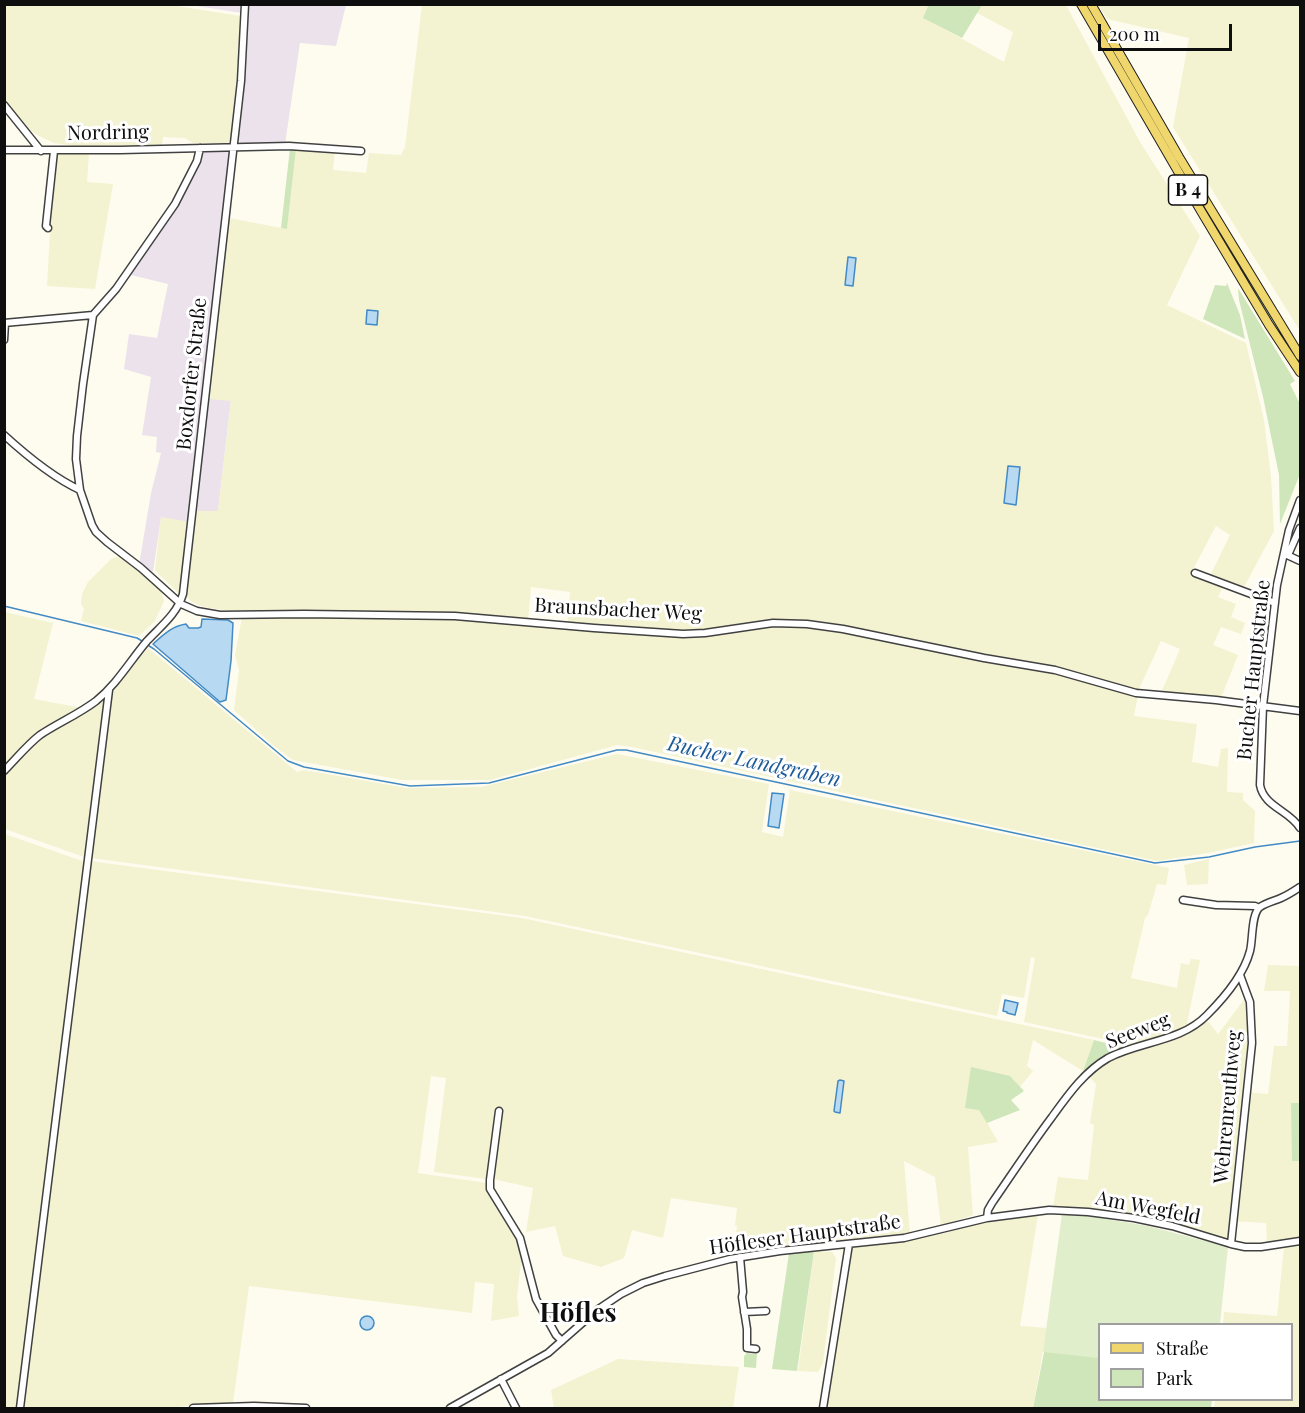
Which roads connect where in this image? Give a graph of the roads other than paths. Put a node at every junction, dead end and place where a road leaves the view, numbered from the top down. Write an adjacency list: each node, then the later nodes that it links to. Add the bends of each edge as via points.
1 (246, 4): 5 (street, Boxdorfer Straße)
2 (1081, 4): 16 (main road, B 4, via 1200,211)
3 (1091, 4): 15 (main road, B 4)
4 (4, 105): 8 (street, Nordring)
5 (234, 147): 6 (street, Nordring); 10 (street); 25 (street, Boxdorfer Straße)
6 (200, 148): 9 (street, Nordring); 12 (street, via 198,161 174,204 117,289)
7 (4, 150): 8 (street)
8 (41, 151): 9 (street, Nordring)
9 (54, 151): 11 (street)
10 (361, 151)
11 (48, 228)
12 (93, 315): 13 (street); 18 (street, via 77,436)
13 (5, 323): 14 (street)
14 (4, 340)
15 (1300, 356)
16 (1300, 372)
17 (4, 435): 18 (street)
18 (80, 490): 25 (street, via 96,532)
19 (1300, 500): 21 (street, Bucher Hauptstraße, via 1289,530)
20 (1300, 528): 21 (street, Bucher Hauptstraße)
21 (1286, 554): 22 (street); 24 (street, Bucher Hauptstraße)
22 (1300, 561)
23 (1195, 573): 24 (street)
24 (1275, 603): 27 (street, Bucher Hauptstraße)
25 (180, 604): 26 (street); 27 (street, Braunsbacher Weg, via 220,615 455,616 676,634 773,623 807,624 1055,670 1136,693)
26 (109, 689): 29 (street, via 40,735); 46 (street)
27 (1263, 706): 28 (street, Braunsbacher Weg); 30 (street, Bucher Hauptstraße, via 1261,791)
28 (1300, 711)
29 (4, 771)
30 (1300, 828)
31 (1300, 887): 33 (street)
32 (1183, 900): 33 (street)
33 (1259, 908): 34 (street, Seeweg, via 1250,952)
34 (1240, 975): 36 (street, Seeweg, via 1197,1024 1108,1059 1087,1073 1031,1145 992,1203); 39 (street, Wehrenreuthweg, via 1250,1002 1252,1043)
35 (499, 1111): 43 (street, via 490,1189 520,1238 536,1299)
36 (987, 1218): 38 (street, Höfleser Hauptstraße, via 904,1238); 39 (street, Am Wegfeld, via 1041,1210 1097,1212 1172,1226)
37 (1300, 1241): 39 (street, Am Wegfeld, via 1255,1247)
38 (849, 1244): 40 (street, Höfleser Hauptstraße); 51 (street)
39 (1232, 1244)
40 (740, 1257): 42 (street); 43 (street, Höfleser Hauptstraße, via 634,1287 597,1310)
41 (766, 1311): 42 (street)
42 (744, 1312): 44 (street, via 747,1348)
43 (562, 1341): 45 (street, Höfleser Hauptstraße)
44 (756, 1348)
45 (501, 1379): 49 (street, Höfleser Hauptstraße); 50 (street)
46 (20, 1408)
47 (193, 1408): 48 (street)
48 (306, 1408)
49 (450, 1408)
50 (516, 1408)
51 (823, 1408)

